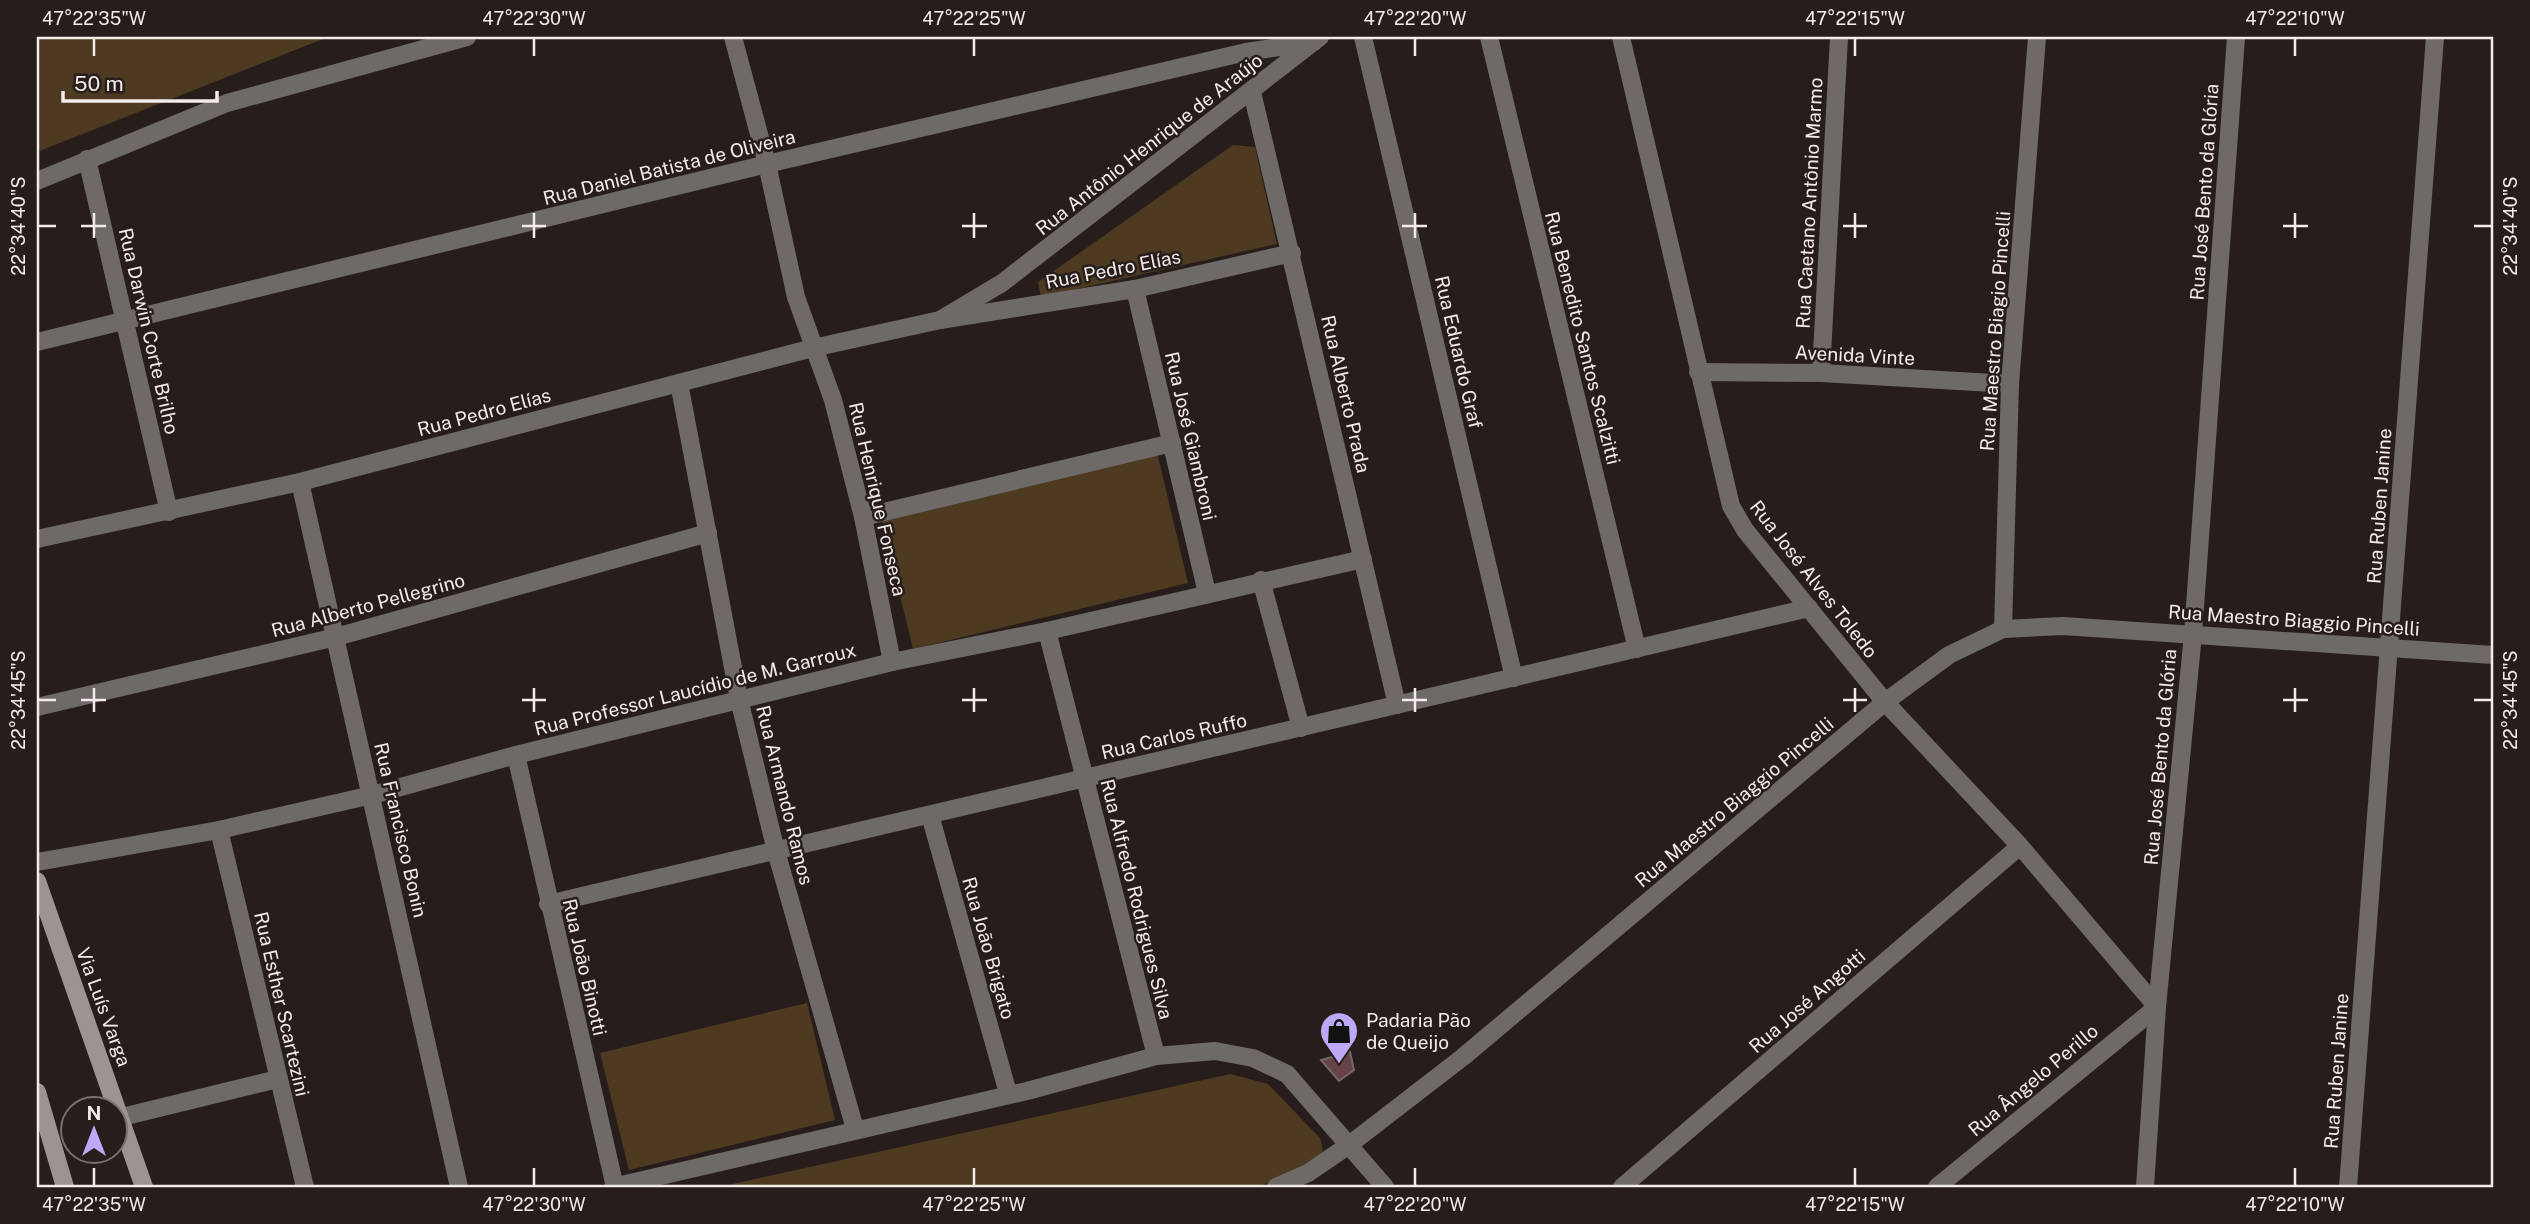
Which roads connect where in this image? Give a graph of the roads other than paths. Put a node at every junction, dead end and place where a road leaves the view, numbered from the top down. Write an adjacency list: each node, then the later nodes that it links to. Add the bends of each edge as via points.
1 (467, 37): 12 (street, via 227,103)
2 (733, 37): 13 (street, Rua Henrique Fonseca)
3 (1363, 37): 44 (street, Rua Eduardo Graf)
4 (1489, 37): 41 (street, Rua Benedito Santos Scalzitti)
5 (1621, 37): 22 (street, Rua José Alves Toledo)
6 (1839, 37): 23 (street, Rua Caetano Antônio Marmo)
7 (2037, 37): 25 (street, Rua Maestro Biagio Pincelli)
8 (2236, 37): 38 (street, Rua José Bento da Glória)
9 (2435, 37): 40 (street, Rua Ruben Janine)
10 (1317, 40): 11 (street, Rua Antônio Henrique de Araújo); 13 (street, Rua Daniel Batista de Oliveira, via 1246,52)
11 (1252, 92): 15 (street, Rua Alberto Prada); 16 (street, Rua Antônio Henrique de Araújo)
12 (88, 159): 14 (street); 19 (street, Rua Darwin Corte Brilho)
13 (767, 164): 19 (street, Rua Daniel Batista de Oliveira); 21 (street, Rua Henrique Fonseca, via 796,297)
14 (37, 181)
15 (1292, 253): 17 (street, Rua Pedro Elías); 32 (street, Rua Alberto Prada)
16 (1002, 283): 18 (street, Rua Pedro Elías)
17 (1135, 289): 18 (street, Rua Pedro Elías); 26 (street, Rua José Giambroni)
18 (940, 320): 21 (street, Rua Pedro Elías)
19 (125, 322): 20 (street, Rua Daniel Batista de Oliveira); 28 (street, Rua Darwin Corte Brilho)
20 (37, 342)
21 (813, 348): 24 (street, Rua Pedro Elías); 29 (street, Rua Henrique Fonseca, via 833,400)
22 (1698, 372): 23 (street, Avenida Vinte); 35 (street, Rua José Alves Toledo, via 1731,506)
23 (1821, 373): 25 (street, Avenida Vinte)
24 (679, 383): 27 (street, Rua Pedro Elías); 30 (street, Rua Armando Ramos)
25 (2010, 384): 36 (street, Rua Maestro Biagio Pincelli)
26 (1172, 443): 29 (street); 34 (street, Rua José Giambroni)
27 (300, 482): 28 (street, Rua Pedro Elías); 39 (street, Rua Francisco Bonin)
28 (169, 512): 31 (street, Rua Pedro Elías)
29 (863, 517): 43 (street, Rua Henrique Fonseca)
30 (708, 533): 39 (street, Rua Alberto Pellegrino); 45 (street, Rua Armando Ramos)
31 (37, 539)
32 (1363, 559): 33 (street, Rua Professor Laucídio de M. Garroux); 47 (street, Rua Alberto Prada)
33 (1261, 580): 34 (street, Rua Professor Laucídio de M. Garroux); 49 (street)
34 (1207, 593): 37 (street, Rua Professor Laucídio de M. Garroux)
35 (1809, 608): 41 (street, Rua Carlos Ruffo); 46 (street, Rua José Alves Toledo)
36 (2004, 629): 38 (street, Rua Maestro Biaggio Pincelli, via 2063,626); 46 (street, Rua Maestro Biaggio Pincelli, via 1949,655)
37 (1047, 631): 43 (street, Rua Professor Laucídio de M. Garroux); 51 (street, Rua Alfredo Rodrigues Silva)
38 (2193, 634): 40 (street, Rua Maestro Biaggio Pincelli); 60 (street, Rua José Bento da Glória)
39 (336, 637): 48 (street, Rua Alberto Pellegrino); 52 (street, Rua Francisco Bonin)
40 (2390, 647): 42 (street, Rua Maestro Biaggio Pincelli); 80 (street, Rua Ruben Janine)
41 (1637, 649): 44 (street, Rua Carlos Ruffo)
42 (2493, 655)
43 (892, 662): 45 (street, Rua Professor Laucídio de M. Garroux)
44 (1514, 678): 47 (street, Rua Carlos Ruffo)
45 (739, 699): 50 (street, Rua Professor Laucídio de M. Garroux); 56 (street, Rua Armando Ramos)
46 (1885, 702): 55 (street, Rua José Alves Toledo); 69 (street, Rua Maestro Biaggio Pincelli, via 1463,1057)
47 (1397, 705): 49 (street, Rua Carlos Ruffo)
48 (37, 707)
49 (1301, 728): 51 (street, Rua Carlos Ruffo)
50 (516, 755): 52 (street, Rua Professor Laucídio de M. Garroux); 59 (street, Rua João Binotti)
51 (1084, 779): 53 (street, Rua Carlos Ruffo); 61 (street, Rua Alfredo Rodrigues Silva)
52 (372, 795): 54 (street, Rua Professor Laucídio de M. Garroux); 73 (street, Rua Francisco Bonin)
53 (930, 815): 56 (street, Rua Carlos Ruffo); 64 (street, Rua João Brigato)
54 (219, 830): 57 (street, Rua Professor Laucídio de M. Garroux); 62 (street, Rua Esther Scartezini)
55 (2020, 846): 60 (street, Rua José Alves Toledo); 77 (street, Rua José Angotti)
56 (775, 851): 59 (street, Rua Carlos Ruffo); 67 (street, Rua Armando Ramos)
57 (37, 862)
58 (37, 881): 65 (main road, Via Luís Varga)
59 (548, 904): 74 (street, Rua João Binotti)
60 (2157, 1007): 78 (street, Rua Ângelo Perillo); 79 (street, Rua José Bento da Glória)
61 (1156, 1056): 64 (street); 69 (street, via 1215,1051 1253,1058 1287,1073)
62 (278, 1079): 66 (street); 72 (street, Rua Esther Scartezini)
63 (37, 1092): 70 (main road)
64 (1008, 1093): 67 (street)
65 (114, 1094)
66 (130, 1115)
67 (855, 1129): 74 (street)
68 (130, 1142): 71 (main road, Via Luís Varga)
69 (1349, 1145): 75 (street, Rua Maestro Biaggio Pincelli, via 1308,1173); 76 (street)
70 (65, 1187)
71 (144, 1187)
72 (305, 1187)
73 (459, 1187)
74 (614, 1187)
75 (1276, 1187)
76 (1385, 1187)
77 (1622, 1187)
78 (1937, 1187)
79 (2145, 1187)
80 (2348, 1187)

